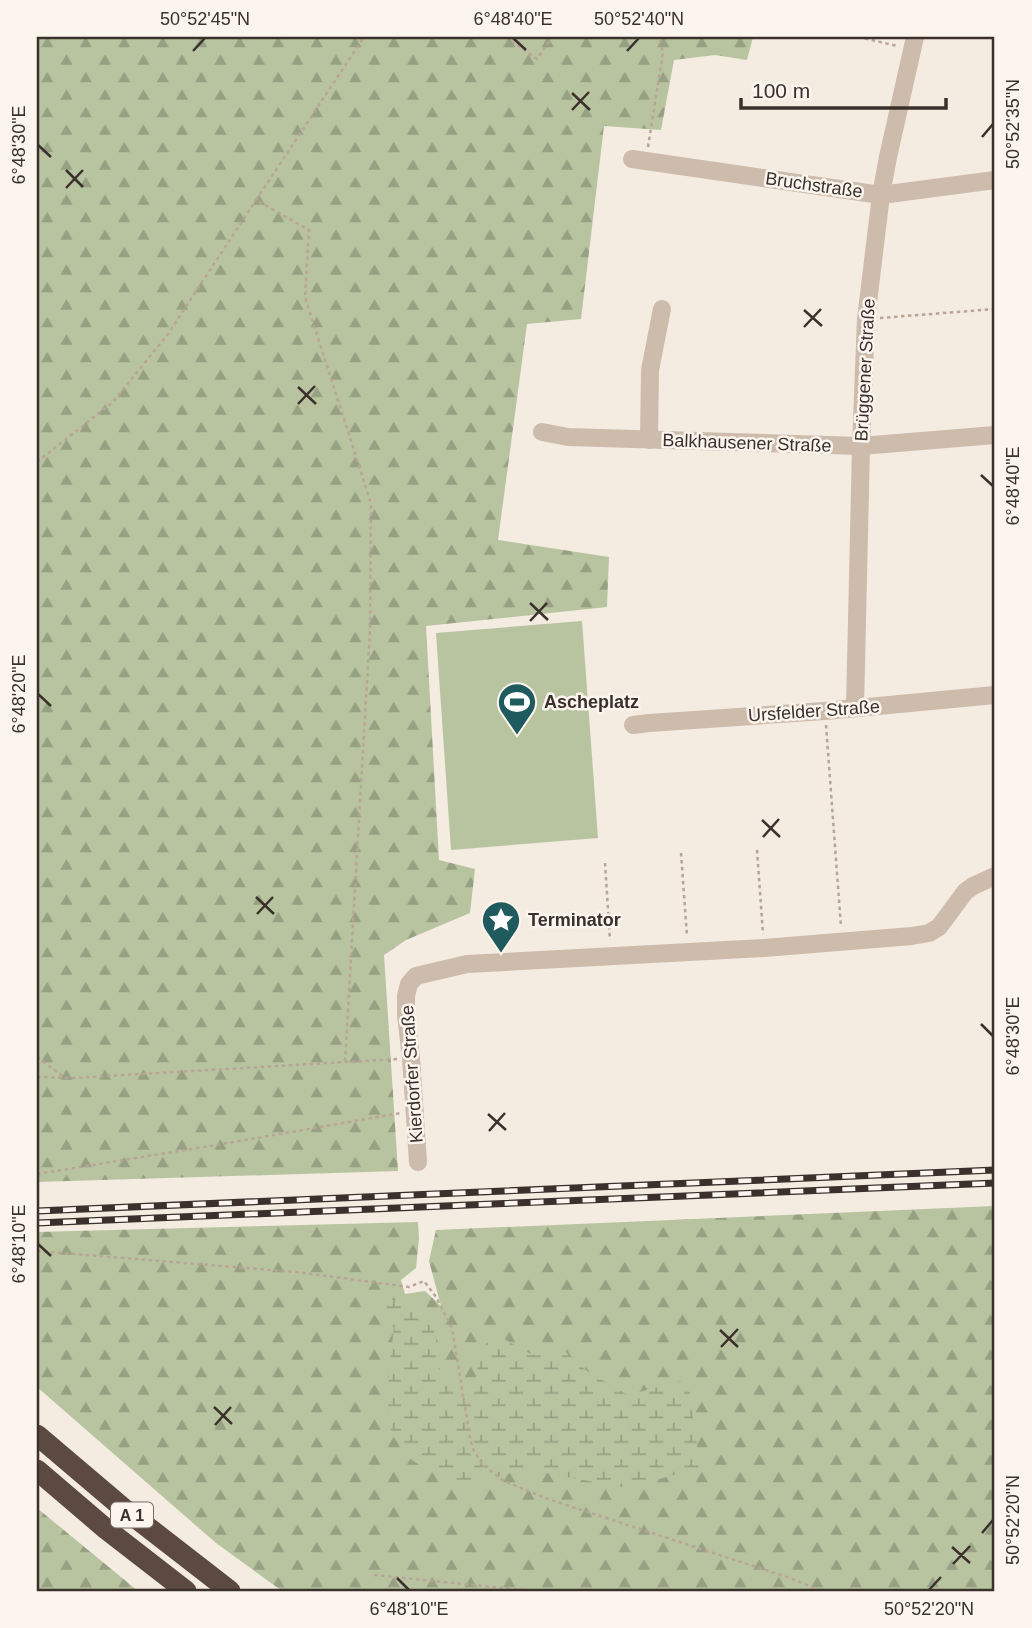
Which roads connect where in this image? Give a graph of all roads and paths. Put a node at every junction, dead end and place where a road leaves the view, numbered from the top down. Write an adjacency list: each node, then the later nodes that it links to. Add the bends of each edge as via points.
1 (364, 37): 11 (path)
2 (506, 37): 3 (path, via 537,59)
3 (552, 37)
4 (660, 37): 5 (path); 8 (path, via 663,52)
5 (667, 37)
6 (858, 37): 7 (path)
7 (913, 43): 10 (street, Brüggener Straße)
8 (639, 160): 10 (street, Bruchstraße)
9 (995, 180): 10 (street, Bruchstraße)
10 (881, 195): 14 (street, Brüggener Straße)
11 (256, 200): 19 (path, via 168,334 113,402); 34 (path, via 309,230 305,297 371,503 370,630)
12 (662, 309): 17 (street, via 650,370)
13 (995, 309): 14 (path)
14 (866, 319): 18 (street, Brüggener Straße)
15 (542, 432): 17 (street, Balkhausener Straße)
16 (995, 435): 18 (street, Balkhausener Straße)
17 (649, 440): 18 (street, Balkhausener Straße)
18 (861, 446): 21 (street, Brüggener Straße)
19 (37, 463)
20 (995, 695): 21 (street, Ursfelder Straße)
21 (855, 708): 22 (street, Ursfelder Straße)
22 (825, 711): 23 (street, Ursfelder Straße); 28 (path)
23 (633, 725)
24 (757, 850): 29 (path)
25 (681, 853): 30 (path)
26 (605, 863): 31 (path)
27 (995, 876): 28 (street, Kierdorfer Straße, via 965,892 939,927 929,933)
28 (842, 941): 29 (street, Kierdorfer Straße)
29 (764, 948): 30 (street, Kierdorfer Straße)
30 (689, 953): 31 (street, Kierdorfer Straße)
31 (612, 957): 33 (street, Kierdorfer Straße, via 467,964 416,976 406,996)
32 (37, 1057): 36 (path)
33 (411, 1058): 34 (path); 37 (street, Kierdorfer Straße)
34 (345, 1061): 36 (path)
35 (37, 1077): 36 (path)
36 (66, 1078)
37 (415, 1111): 38 (street, Kierdorfer Straße); 39 (path)
38 (418, 1162)
39 (37, 1174)
40 (37, 1251): 47 (path, via 296,1272 410,1287 424,1281 452,1328 473,1449 482,1464 502,1480)
41 (37, 1435): 45 (highway, A 1)
42 (37, 1470): 44 (highway, A 1)
43 (374, 1575): 46 (path)
44 (186, 1591)
45 (230, 1591)
46 (532, 1591)
47 (822, 1591)

